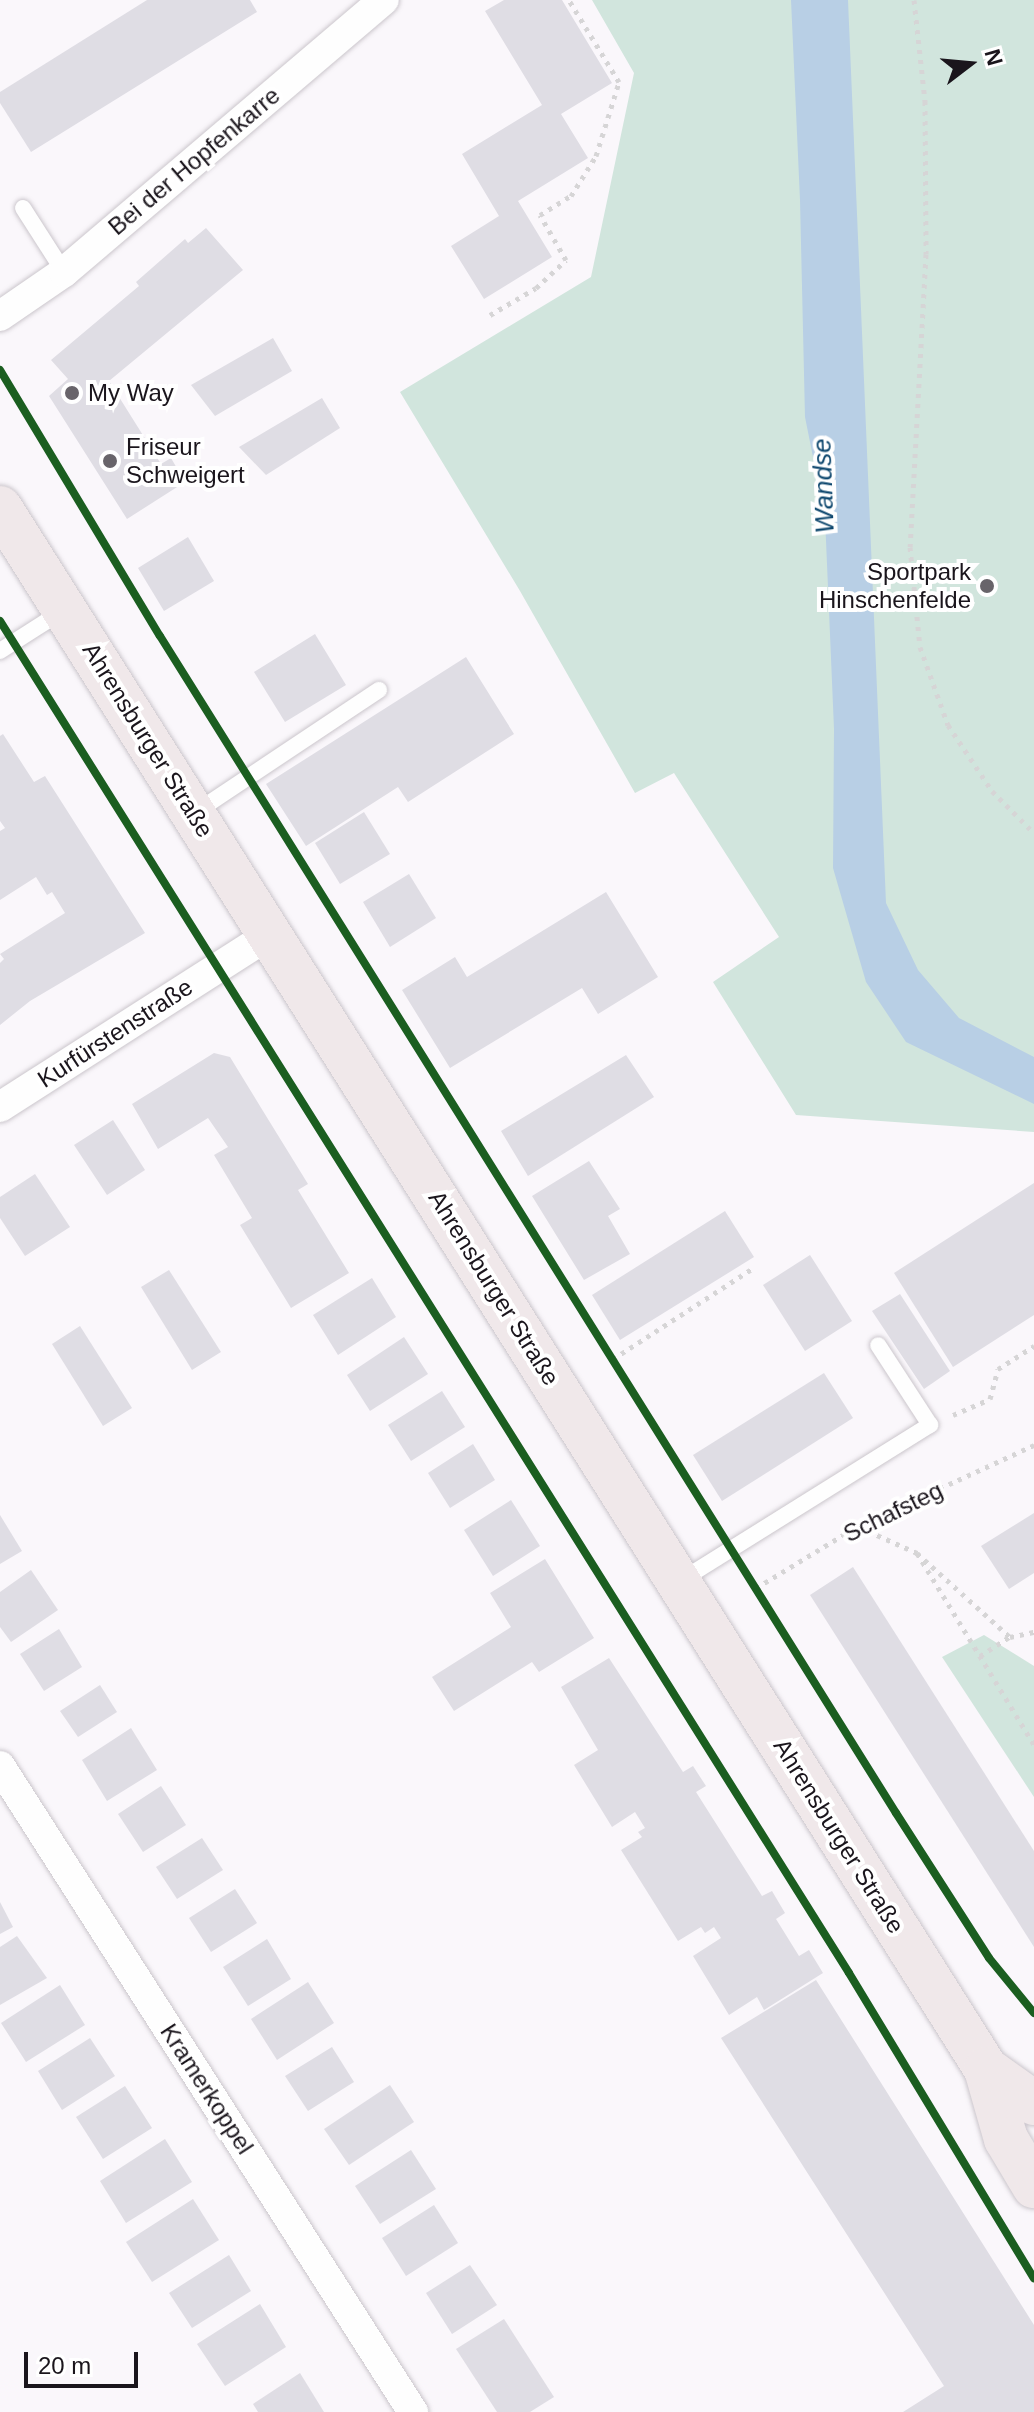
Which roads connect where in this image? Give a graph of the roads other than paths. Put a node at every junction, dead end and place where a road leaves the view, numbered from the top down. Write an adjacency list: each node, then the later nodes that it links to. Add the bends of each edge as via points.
1 (384, 0): 3 (street, Bei der Hopfenkarre)
2 (23, 208): 3 (lane)
3 (64, 272): 4 (street, Bei der Hopfenkarre)
4 (0, 316)
5 (0, 508): 6 (main road, Ahrensburger Straße)
6 (65, 609): 7 (lane); 9 (main road, Ahrensburger Straße)
7 (0, 651)
8 (379, 690): 9 (lane)
9 (194, 813): 10 (main road, Ahrensburger Straße)
10 (271, 934): 11 (street, Kurfürstenstraße); 13 (main road, Ahrensburger Straße)
11 (0, 1107)
12 (878, 1345): 13 (lane, via 930,1425)
13 (679, 1582): 15 (main road, Ahrensburger Straße)
14 (0, 1766): 18 (street, Kramerkoppel)
15 (986, 2069): 16 (main road, Ahrensburger Straße); 17 (main road, Ahrensburger Straße, via 1006,2139)
16 (1034, 2103)
17 (1034, 2186)
18 (413, 2412)

